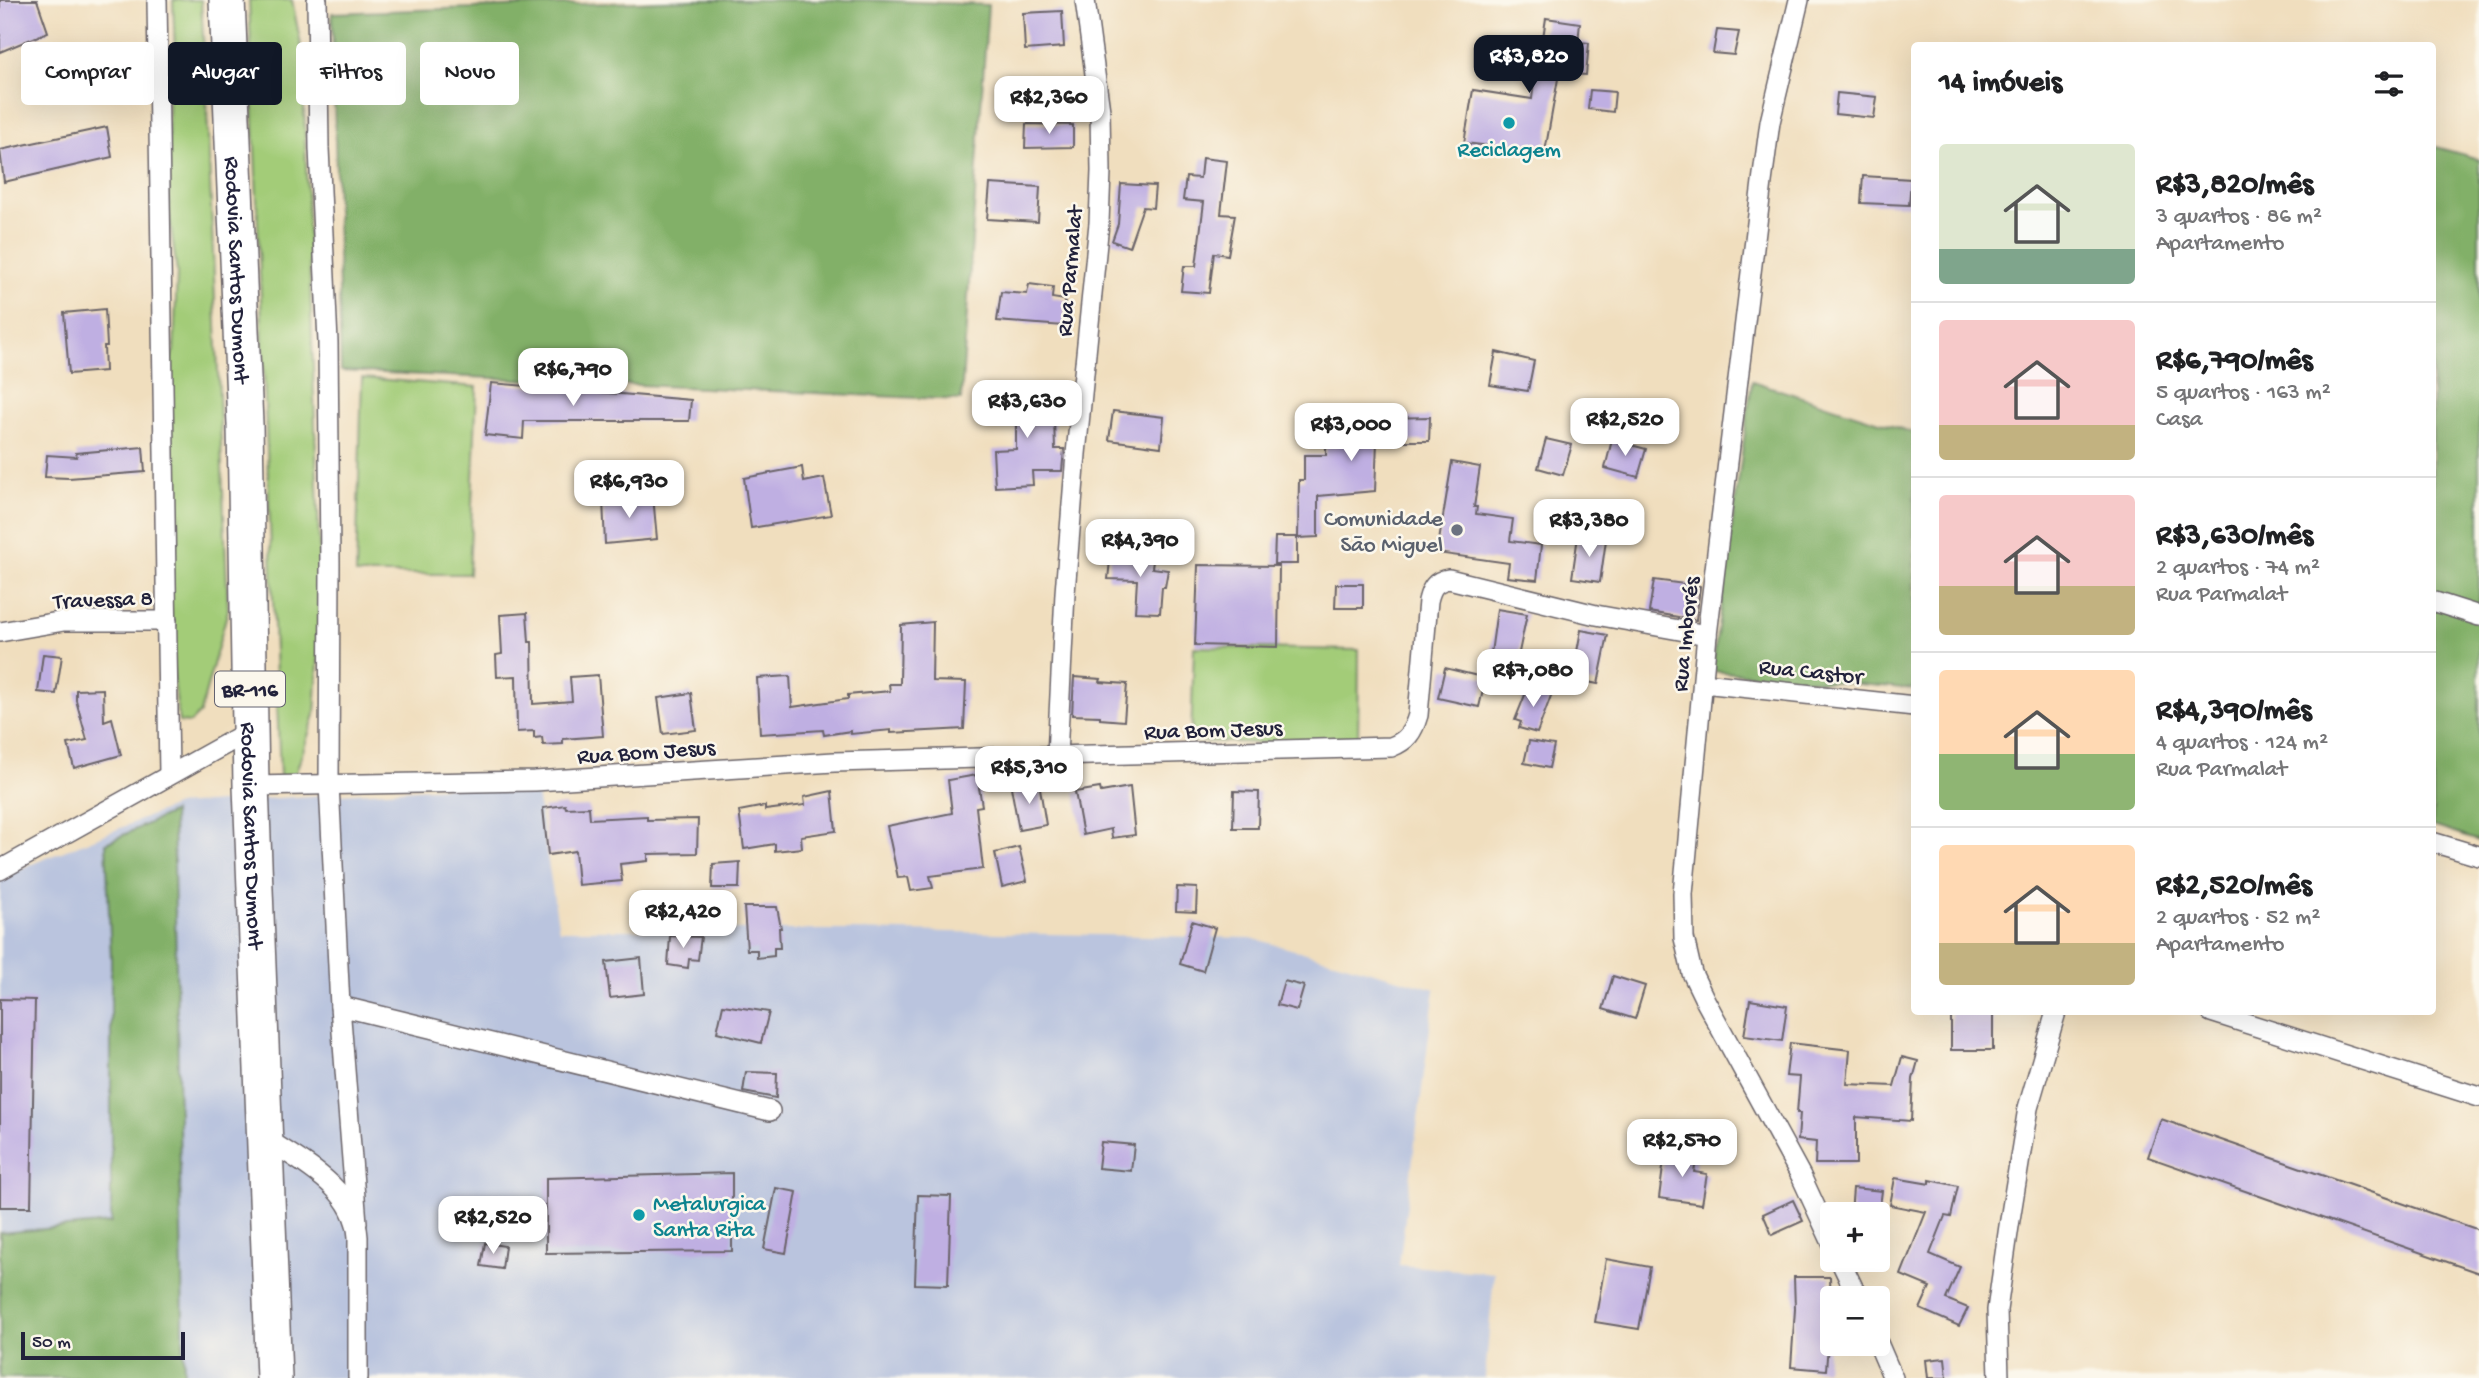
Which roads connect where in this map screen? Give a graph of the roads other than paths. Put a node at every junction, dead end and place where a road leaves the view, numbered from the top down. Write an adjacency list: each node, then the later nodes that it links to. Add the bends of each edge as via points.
1 (157, 0): 8 (street)
2 (227, 0): 13 (highway, Rodovia Santos Dumont / BR-116, via 245,424)
3 (317, 0): 16 (street, via 328,342)
4 (1085, 0): 14 (street, Rua Parmalat, via 1100,111 1101,171 1065,593)
5 (1799, 0): 10 (street, Rua Imborés, via 1770,122)
6 (2436, 602): 7 (street)
7 (2479, 616)
8 (167, 621): 9 (street, Travessa 8, via 64,621); 15 (street)
9 (0, 632)
10 (1707, 635): 11 (street, Rua Imborés); 14 (street, Rua Bom Jesus, via 1440,580 1427,601 1418,715 1402,743 1391,747)
11 (1703, 683): 12 (street, Rua Castor); 27 (street, Rua Imborés, via 1683,894 1684,938 1700,991)
12 (1911, 706)
13 (251, 730): 15 (street); 17 (highway, Rodovia Santos Dumont / BR-116)
14 (1057, 756): 16 (street, Rua Bom Jesus, via 834,762 535,781)
15 (169, 775): 20 (street)
16 (329, 784): 17 (street, Rua Bom Jesus); 21 (street)
17 (251, 786): 26 (highway, Rodovia Santos Dumont / BR-116)
18 (2436, 843): 19 (street)
19 (2479, 856)
20 (0, 870)
21 (340, 1006): 25 (street); 28 (street)
22 (2055, 1015): 33 (street, via 2028,1108 2013,1199 1997,1310)
23 (2220, 1015): 24 (street)
24 (2479, 1097)
25 (770, 1111)
26 (265, 1138): 28 (street, via 327,1181); 30 (highway, Rodovia Santos Dumont / BR-116)
27 (1820, 1217)
28 (357, 1223): 31 (street)
29 (1884, 1356): 32 (street)
30 (274, 1378)
31 (358, 1378)
32 (1893, 1378)
33 (1999, 1378)

